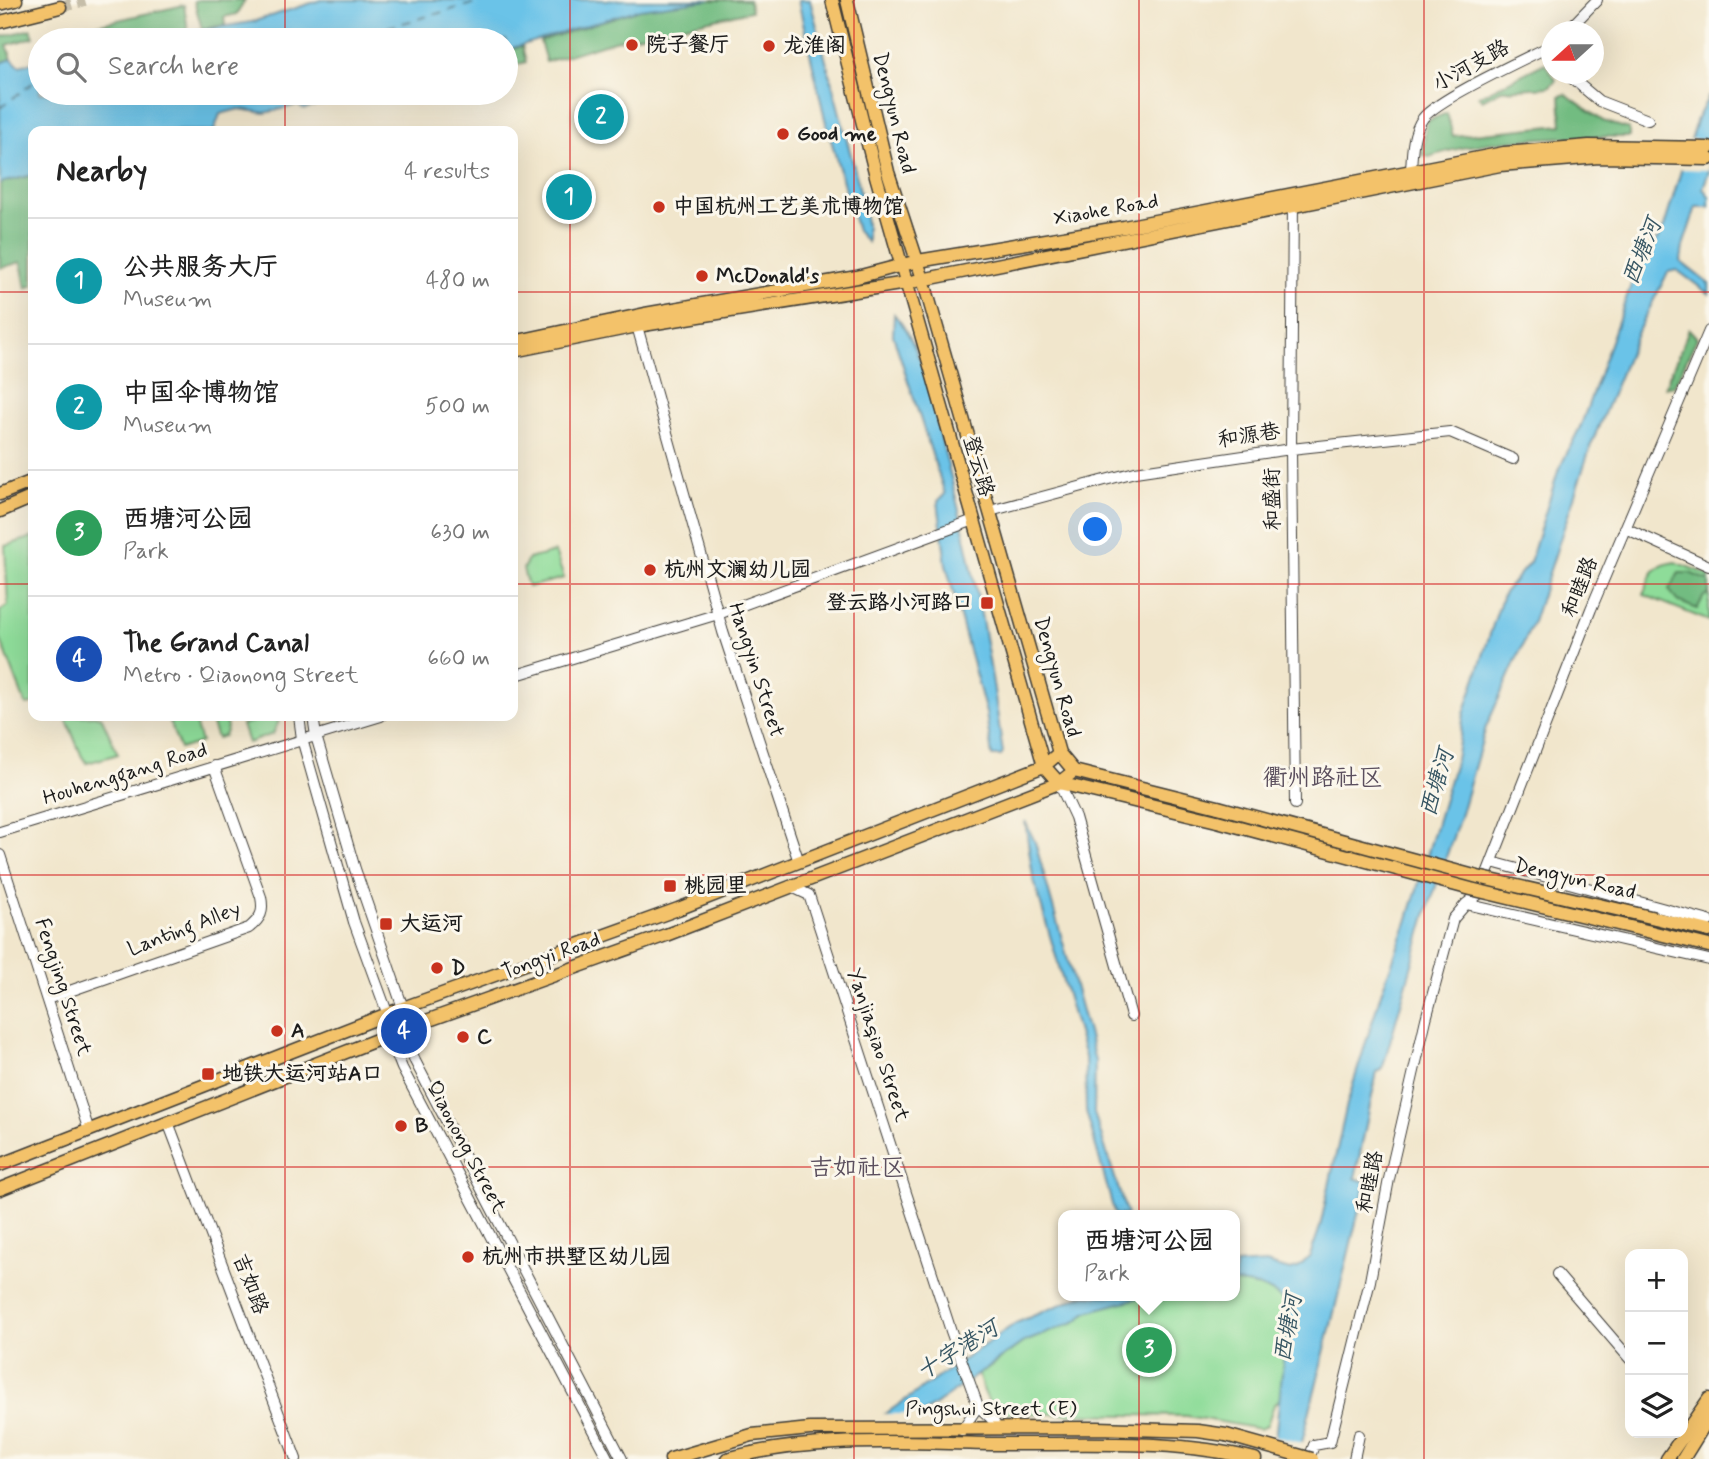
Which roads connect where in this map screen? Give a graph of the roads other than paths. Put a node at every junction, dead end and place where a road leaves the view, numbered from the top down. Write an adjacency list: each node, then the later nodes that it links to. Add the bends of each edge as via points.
1 (16, 0): 5 (main road)
2 (832, 0): 16 (main road, Dengyun Road)
3 (847, 0): 16 (main road, Dengyun Road)
4 (1597, 0): 7 (street)
5 (0, 4)
6 (60, 7): 8 (main road)
7 (1577, 21)
8 (0, 22)
9 (1541, 51): 15 (street, 小河支路, via 1424,116 1413,146)
10 (1579, 84): 11 (street, via 1599,101)
11 (1648, 120)
12 (1709, 148): 13 (main road, Xiaohe Road, via 1589,146)
13 (1540, 155): 14 (main road, Xiaohe Road); 15 (main road, Xiaohe Road); 18 (main road, Xiaohe Road)
14 (1709, 159)
15 (1411, 171): 17 (main road, Xiaohe Road)
16 (882, 174): 19 (main road, Dengyun Road); 20 (main road, 登云路)
17 (1292, 194): 18 (street, 和盛街); 19 (main road, Xiaohe Road)
18 (1294, 208): 21 (main road, Xiaohe Road); 27 (street, 和盛街)
19 (918, 261): 20 (main road, Xiaohe Road); 21 (main road, Dengyun Road)
20 (902, 265): 22 (main road, 登云路); 25 (main road, Xiaohe Road)
21 (923, 279): 22 (main road, Xiaohe Road); 33 (main road, Dengyun Road)
22 (906, 283): 23 (main road, Xiaohe Road); 34 (main road, 登云路)
23 (637, 326): 26 (main road, Xiaohe Road); 37 (street, Hangyin Street)
24 (1709, 331): 35 (street, 和睦路)
25 (518, 341)
26 (518, 350)
27 (1291, 449): 28 (street, 和源巷, via 1450,432); 33 (street, 和源巷, via 1135,472); 49 (street, 和盛街)
28 (1513, 459)
29 (28, 483): 30 (main road)
30 (0, 494)
31 (28, 499): 32 (main road)
32 (0, 510)
33 (990, 512): 44 (main road, Dengyun Road)
34 (974, 520): 37 (street); 46 (main road, 登云路)
35 (1625, 528): 36 (street); 53 (street, 和睦路)
36 (1709, 566)
37 (718, 614): 38 (street); 52 (street, Hangyin Street)
38 (518, 674)
39 (300, 721): 43 (street, Qiaonong Street)
40 (314, 721): 42 (street, Qiaonong Street)
41 (365, 721): 42 (street, Houhenggang Road)
42 (316, 736): 43 (street, Houhenggang Road); 63 (street, Qiaonong Street)
43 (302, 740): 45 (street, Houhenggang Road); 64 (street, Qiaonong Street, via 355,922)
44 (1059, 753): 46 (main road, Tongyi Road); 47 (main road, Dengyun Road)
45 (214, 766): 50 (street, Houhenggang Road); 62 (street, Lanting Alley, via 261,897 260,919 249,928)
46 (1044, 766): 48 (main road); 52 (main road, Tongyi Road)
47 (1074, 771): 48 (main road, Tongyi Road); 59 (main road, Dengyun Road, bridge, via 1478,877)
48 (1059, 783): 54 (main road, Tongyi Road); 60 (main road, Dengyun Road, bridge); 65 (street, via 1075,817)
49 (1295, 804)
50 (0, 832)
51 (0, 855): 62 (street, Fengjing Street)
52 (799, 862): 63 (main road, Tongyi Road)
53 (1492, 862): 57 (street, 和睦路, via 1479,894); 58 (street)
54 (821, 874): 55 (main road, Tongyi Road); 56 (street)
55 (790, 886): 56 (street); 66 (main road, Tongyi Road)
56 (808, 895): 75 (street, Yanjiaqiao Street)
57 (1466, 904): 61 (street); 88 (street, 和睦路, via 1453,919 1426,1019 1330,1442 1314,1445)
58 (1709, 921)
59 (1709, 931)
60 (1709, 946)
61 (1709, 960)
62 (47, 999): 69 (street, Fengjing Street)
63 (403, 1008): 64 (main road, Tongyi Road); 66 (street, Qiaonong Street)
64 (388, 1015): 67 (street, Qiaonong Street); 69 (main road, Tongyi Road)
65 (1131, 1016)
66 (404, 1029): 67 (main road, Tongyi Road); 84 (street, Qiaonong Street, via 415,1061)
67 (388, 1035): 68 (main road, Tongyi Road); 83 (street, Qiaonong Street)
68 (168, 1122): 71 (main road, Tongyi Road); 82 (street, 吉如路)
69 (89, 1131): 70 (main road, Tongyi Road)
70 (0, 1165)
71 (0, 1189)
72 (1557, 1274): 73 (street)
73 (1625, 1353)
74 (1709, 1399): 77 (main road)
75 (978, 1406): 78 (street, Yanjiaqiao Street); 79 (street)
76 (1709, 1417): 91 (main road)
77 (1688, 1420)
78 (997, 1429): 79 (main road, Pingshui Street (E)); 88 (main road, Pingshui Street (E), bridge, via 1198,1431)
79 (962, 1430): 85 (main road, Pingshui Street (E), via 780,1432 752,1435)
80 (1359, 1435): 89 (street)
81 (1678, 1438): 90 (main road)
82 (296, 1459)
83 (608, 1459)
84 (622, 1459)
85 (671, 1459)
86 (727, 1459): 87 (main road, Pingshui Street (E), via 822,1444 937,1443 1155,1444)
87 (1255, 1459)
88 (1310, 1459)
89 (1354, 1459)
90 (1667, 1459)
91 (1683, 1459)

